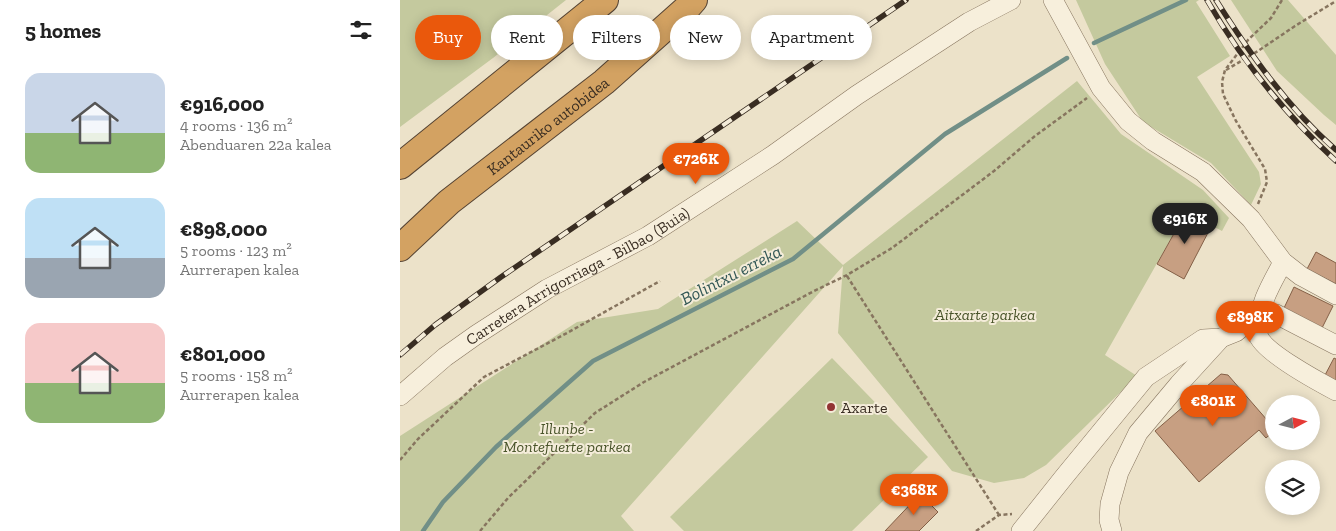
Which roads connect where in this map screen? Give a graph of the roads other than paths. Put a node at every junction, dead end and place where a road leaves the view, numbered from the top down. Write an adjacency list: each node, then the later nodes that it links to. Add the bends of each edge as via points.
1 (605, 0): 5 (highway)
2 (694, 0): 6 (highway, Kantauriko autobidea, via 604,82 449,202)
3 (1011, 0): 13 (street, Carretera Arrigorriaga - Bilbao (Buia), via 969,22 648,236 547,289 476,334)
4 (1053, 0): 7 (street, via 1101,88 1128,121 1203,172 1251,219)
5 (400, 166)
6 (400, 248)
7 (1282, 262): 8 (street); 9 (street)
8 (1336, 295)
9 (1259, 313): 10 (street, via 1236,332); 11 (street, via 1276,314); 12 (street, via 1258,335 1267,347)
10 (1221, 338): 14 (street, via 1203,338 1146,377); 15 (street, via 1138,433 1119,472 1110,504)
11 (1336, 345)
12 (1336, 391)
13 (400, 396)
14 (1021, 531)
15 (1112, 531)

